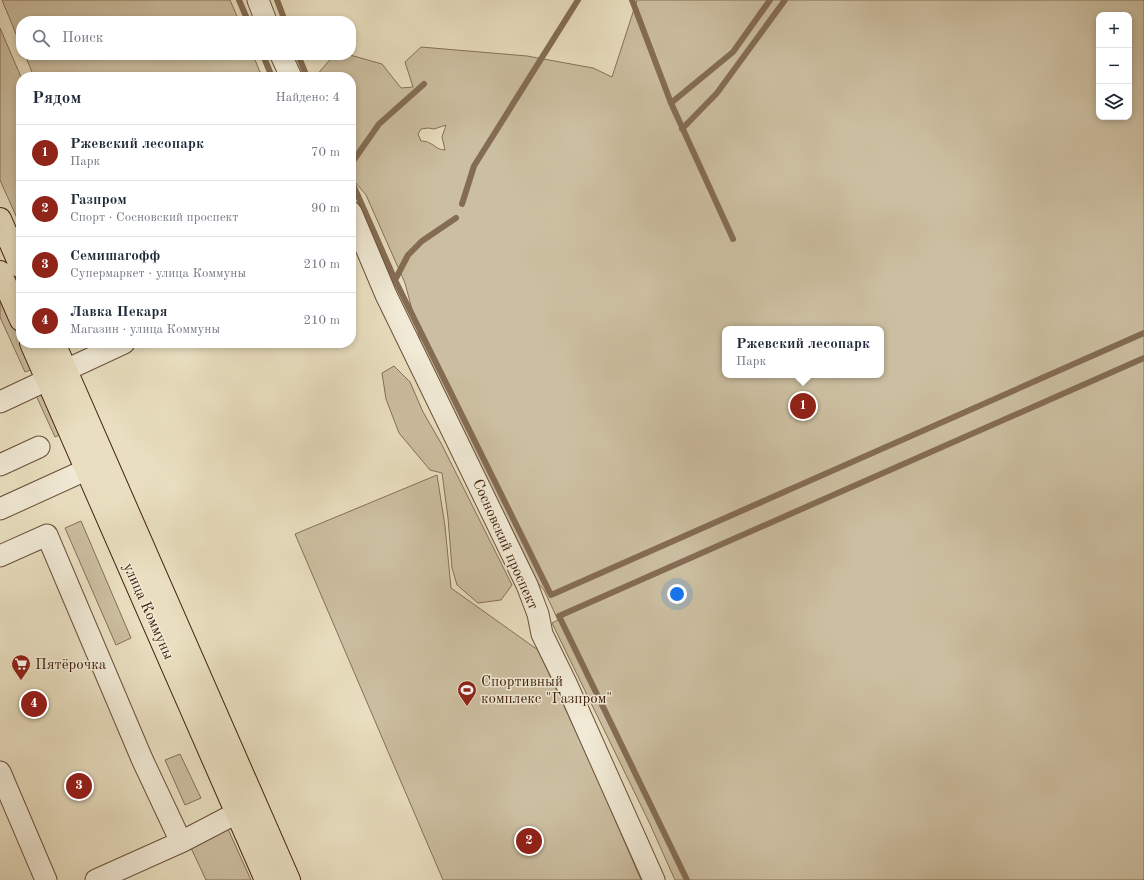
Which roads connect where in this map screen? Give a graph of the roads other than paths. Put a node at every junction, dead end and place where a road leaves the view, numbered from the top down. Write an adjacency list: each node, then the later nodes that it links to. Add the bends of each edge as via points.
1 (258, 0): 2 (street)
2 (264, 16)
3 (283, 60): 4 (street)
4 (289, 72)
5 (0, 219): 7 (main road)
6 (356, 224): 28 (street, Сосновский проспект, via 386,295 527,585 538,614 542,634)
7 (16, 256)
8 (0, 272): 9 (main road)
9 (16, 309)
10 (33, 348): 14 (main road, улица Коммуны)
11 (56, 348): 13 (main road, улица Коммуны)
12 (113, 348): 13 (street)
13 (66, 370): 18 (main road, улица Коммуны)
14 (47, 380): 15 (street); 18 (main road, улица Коммуны)
15 (0, 402)
16 (39, 447): 17 (street)
17 (0, 465)
18 (96, 465): 19 (street); 22 (main road, улица Коммуны)
19 (0, 509)
20 (0, 556): 23 (street, via 47,535 142,759)
21 (0, 772): 25 (street)
22 (246, 808): 23 (street); 26 (main road, улица Коммуны); 27 (main road, улица Коммуны)
23 (181, 842): 24 (street)
24 (103, 879)
25 (46, 880)
26 (266, 880)
27 (289, 880)
28 (654, 880)

